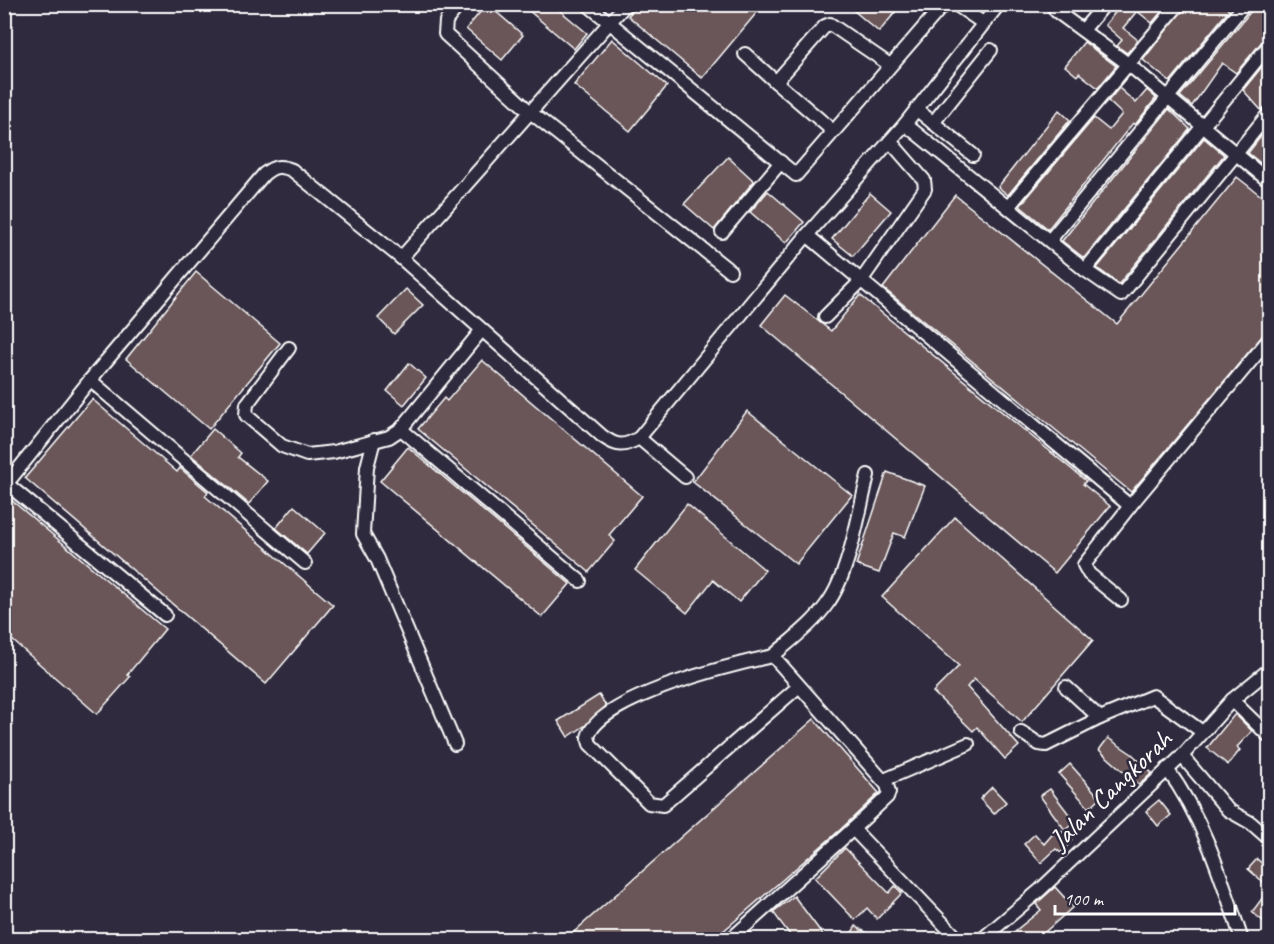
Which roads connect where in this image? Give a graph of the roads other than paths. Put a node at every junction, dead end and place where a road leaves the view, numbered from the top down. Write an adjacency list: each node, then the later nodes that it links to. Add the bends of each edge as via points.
1 (460, 4): 22 (street, via 446,21 445,34)
2 (587, 4): 12 (street)
3 (626, 4): 12 (street)
4 (944, 4): 18 (street)
5 (955, 4): 11 (street)
6 (999, 4): 11 (street)
7 (1052, 4): 13 (street)
8 (1105, 4): 13 (street)
9 (1179, 4): 17 (street)
10 (1245, 4): 20 (street)
11 (983, 23): 21 (street)
12 (609, 24): 22 (street); 31 (street)
13 (1084, 29): 17 (street)
14 (1269, 44): 26 (street)
15 (991, 50): 24 (street)
16 (745, 54): 19 (street)
17 (1128, 64): 20 (street); 33 (street)
18 (890, 65): 19 (street, via 830,24); 27 (street)
19 (776, 82): 27 (street)
20 (1167, 97): 26 (street); 36 (street)
21 (916, 110): 24 (street); 25 (street)
22 (530, 111): 37 (street); 39 (street)
23 (1269, 112): 29 (street)
24 (933, 123): 30 (street)
25 (905, 124): 28 (street); 33 (street)
26 (1203, 127): 29 (street); 38 (street)
27 (833, 131): 31 (street, via 796,174)
28 (890, 141): 35 (street, via 830,200); 40 (street, via 924,180 925,189)
29 (1235, 153): 32 (street); 38 (street, via 1124,293 1116,294)
30 (973, 155)
31 (781, 162): 34 (street)
32 (1269, 182)
33 (1009, 206): 36 (street)
34 (722, 232)
35 (807, 235): 40 (street); 47 (street)
36 (1050, 240): 38 (street)
37 (401, 258): 42 (street); 45 (street, via 292,170 272,167)
38 (1085, 270)
39 (730, 271)
40 (861, 281): 41 (street); 52 (street)
41 (825, 317)
42 (481, 331): 46 (street); 47 (street, via 611,443 627,445)
43 (1269, 338): 52 (street)
44 (289, 348): 48 (street, via 247,404 246,415 253,423 282,446 307,455)
45 (90, 380): 51 (street); 53 (street)
46 (401, 429): 48 (street); 54 (street)
47 (639, 438): 50 (street)
48 (374, 440): 66 (street, via 367,467 363,534)
49 (868, 476): 57 (street, via 834,593 816,617)
50 (685, 477)
51 (6, 486): 56 (street)
52 (1130, 506): 55 (street, via 1084,565 1089,574)
53 (305, 563)
54 (580, 581)
55 (1121, 600)
56 (165, 615)
57 (773, 656): 59 (street); 59 (street, via 728,665 622,705 594,726 588,737 590,744 649,803 663,805)
58 (1269, 669): 61 (street, Jalan Cangkorah)
59 (798, 687): 70 (street)
60 (1066, 687): 62 (street)
61 (1232, 700): 63 (street, Jalan Cangkorah); 65 (street)
62 (1100, 718): 63 (street, via 1153,696); 64 (street, via 1046,745)
63 (1201, 731): 68 (street, Jalan Cangkorah)
64 (1021, 732)
65 (1269, 737)
66 (455, 744)
67 (968, 744): 70 (street)
68 (1182, 756): 69 (street, Jalan Cangkorah); 72 (street, via 1228,810)
69 (1167, 769): 75 (street, Jalan Cangkorah, via 1040,890); 76 (street, via 1209,840)
70 (884, 780): 71 (street, via 889,789 887,797)
71 (853, 829): 73 (street); 74 (street)
72 (1267, 837)
73 (730, 939)
74 (959, 939)
75 (981, 939)
76 (1242, 939)

